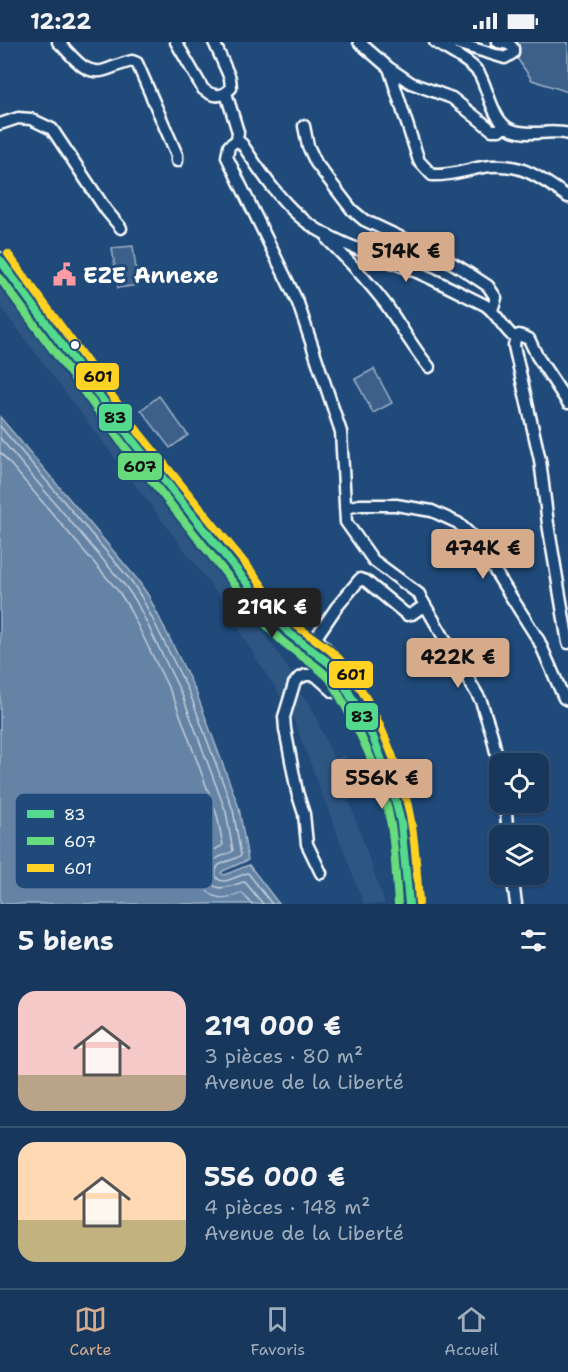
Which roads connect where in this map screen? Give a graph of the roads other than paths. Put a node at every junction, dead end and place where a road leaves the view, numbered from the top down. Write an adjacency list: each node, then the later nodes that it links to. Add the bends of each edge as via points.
1 (58, 42): 15 (street, via 92,72 125,62 137,63)
2 (176, 42): 9 (street, via 203,89 218,96)
3 (214, 42): 9 (street, via 230,78 231,88)
4 (359, 42): 8 (street)
5 (435, 42): 12 (street, via 472,65)
6 (453, 42): 7 (street, via 505,58 511,56 513,48)
7 (498, 42)
8 (389, 68): 12 (street, via 411,83 452,98 492,130); 16 (street, via 419,161 432,175 484,167 522,168)
9 (226, 93): 14 (street)
10 (0, 124): 17 (street, via 31,118 52,129)
11 (304, 126): 20 (street, via 316,163 352,210 488,286 496,298)
12 (505, 126): 13 (street, via 529,134)
13 (568, 134)
14 (237, 140): 18 (street, via 298,216); 24 (street, via 229,146 227,157 298,303 341,432)
15 (177, 161)
16 (568, 197)
17 (121, 228)
18 (328, 235): 20 (street, via 420,274); 22 (street, via 328,240 387,306)
19 (0, 260): 27 (main road, via 132,440 261,604 289,633 328,663)
20 (493, 311): 21 (street)
21 (514, 338): 23 (street, via 519,335 529,339); 26 (street, via 540,460)
22 (429, 368)
23 (568, 403)
24 (348, 507): 25 (street, via 346,522 361,545 380,565 419,594); 28 (street, via 405,506 432,511 458,523 474,538 539,641)
25 (425, 605): 27 (street, via 407,615 360,579 317,636 348,672); 29 (street, via 481,701)
26 (568, 643)
27 (339, 687): 30 (street, via 315,675 299,678 285,717 307,844); 32 (main road, via 373,737 393,790 401,823)
28 (568, 700)
29 (496, 753)
30 (321, 873)
31 (513, 885): 33 (street)
32 (409, 904)
33 (516, 904)

